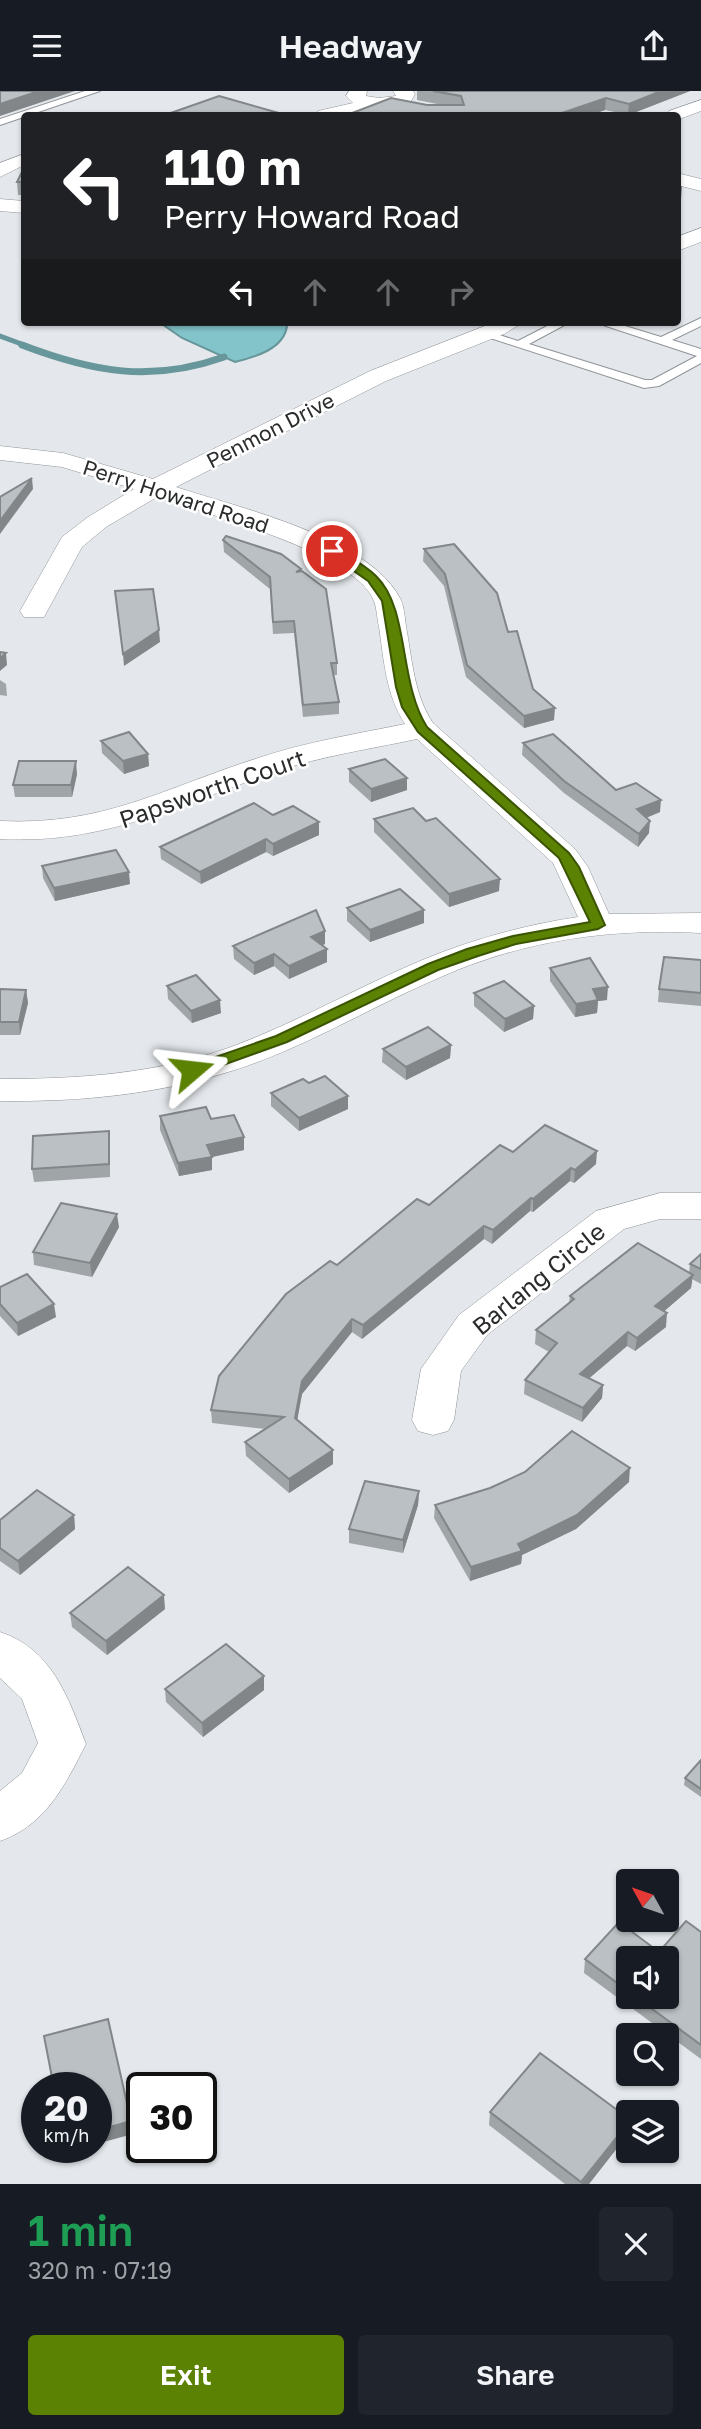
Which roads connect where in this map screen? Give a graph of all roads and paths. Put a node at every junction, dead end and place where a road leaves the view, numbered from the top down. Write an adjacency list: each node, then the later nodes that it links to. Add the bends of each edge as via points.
1 (94, 91): 5 (lane)
2 (355, 93): 3 (street); 6 (street)
3 (403, 99): 7 (street)
4 (701, 105): 8 (street)
5 (30, 112)
6 (331, 112)
7 (341, 112)
8 (681, 113)
9 (21, 115): 10 (lane)
10 (0, 122)
11 (0, 154): 12 (street)
12 (21, 159)
13 (21, 160): 14 (street)
14 (0, 171)
15 (681, 180): 16 (street)
16 (701, 185)
17 (0, 205): 18 (street)
18 (21, 207)
19 (701, 233): 20 (street)
20 (681, 243)
21 (701, 321): 25 (lane)
22 (547, 326): 24 (lane)
23 (613, 326): 25 (lane)
24 (516, 333): 26 (lane, via 644,384 655,383); 28 (street, Penmon Drive, via 487,335 390,371)
25 (662, 341): 26 (lane)
26 (701, 356)
27 (0, 453): 28 (street, Perry Howard Road, via 85,465)
28 (154, 488): 29 (street, Penmon Drive, via 71,543); 30 (street, Perry Howard Road, via 305,539 352,562 372,578 388,601 408,707)
29 (34, 611)
30 (423, 729): 31 (street, Papsworth Court, via 267,764 148,811 90,828); 33 (street, Perry Howard Road, via 564,856)
31 (0, 830)
32 (701, 923): 33 (street)
33 (598, 925): 34 (street, via 513,940 472,953 282,1039 192,1070 139,1083)
34 (0, 1090)
35 (701, 1206): 36 (street, Barlang Circle, via 660,1206 610,1220 474,1325 441,1369)
36 (433, 1420)
37 (0, 1650): 38 (street, via 41,1688 62,1744 39,1787)
38 (0, 1820)

